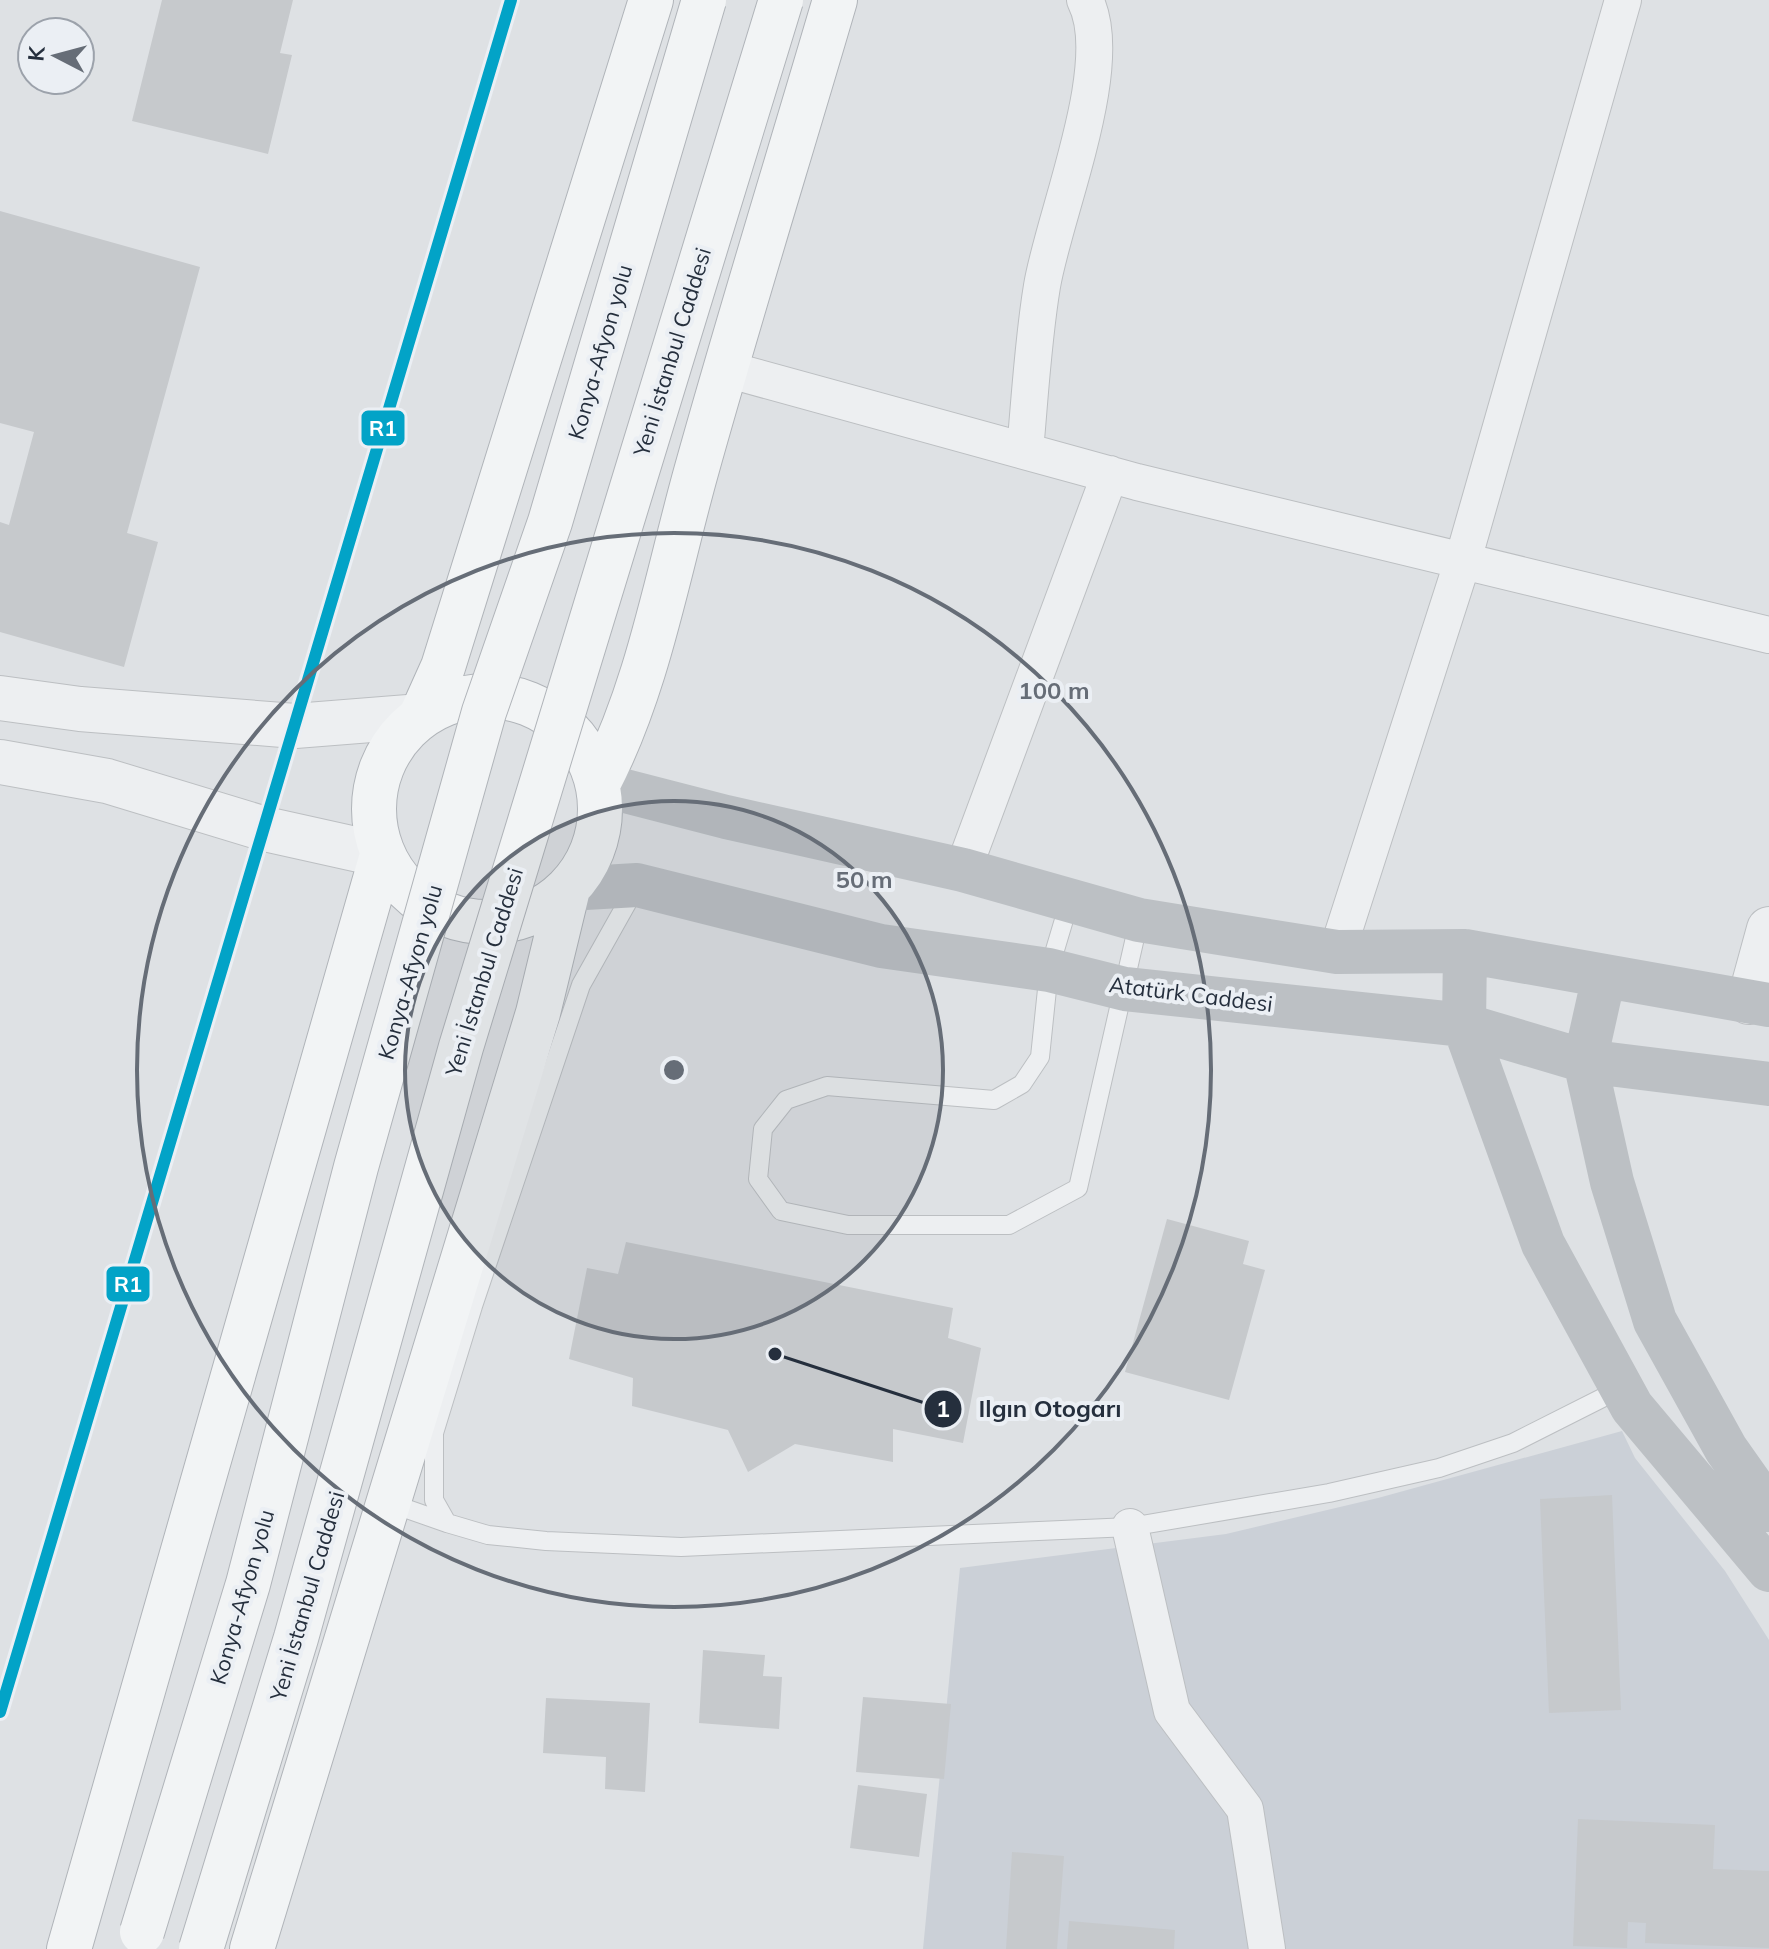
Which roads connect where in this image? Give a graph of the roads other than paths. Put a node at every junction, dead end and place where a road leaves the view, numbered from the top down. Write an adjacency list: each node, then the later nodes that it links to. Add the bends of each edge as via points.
1 (651, 0): 13 (highway, via 443,667)
2 (704, 0): 38 (highway, Konya-Afyon yolu, bridge, via 550,522 484,712 356,1167 248,1584)
3 (781, 0): 40 (highway, Yeni İstanbul Caddesi, bridge, via 461,1047 296,1638)
4 (835, 0): 7 (highway)
5 (1085, 0): 8 (street, via 1094,18 1095,52 1073,174 1042,284)
6 (1623, 0): 10 (street)
7 (726, 369): 8 (street); 15 (highway, via 637,693)
8 (1025, 451): 9 (street)
9 (1110, 474): 10 (street); 17 (street)
10 (1463, 560): 11 (street); 24 (street)
11 (1769, 635)
12 (0, 698): 13 (street, via 295,726)
13 (421, 716): 15 (highway, via 461,698 506,696 548,712 580,743); 16 (highway, via 393,744 377,779 373,817)
14 (0, 762): 16 (street, via 107,781 265,829)
15 (598, 784): 17 (main road); 19 (highway, via 600,822 590,858)
16 (382, 855): 19 (highway, via 408,891 445,915 488,923 532,914); 39 (highway)
17 (963, 870): 20 (main road)
18 (637, 885): 19 (main road, Atatürk Caddesi); 25 (main road, Atatürk Caddesi, via 881,946); 35 (lane, via 581,985 434,1433 434,1500)
19 (568, 889): 33 (highway, via 538,1013)
20 (1069, 903): 21 (main road); 25 (lane)
21 (1139, 920): 24 (main road); 27 (lane)
22 (1769, 929): 28 (street)
23 (1465, 951): 24 (main road); 26 (main road); 29 (main road)
24 (1337, 952)
25 (1049, 970): 27 (main road, Atatürk Caddesi); 27 (lane, via 1040,1057 1022,1084 994,1100 827,1086 786,1100 763,1129 758,1179 781,1211 848,1225 1009,1225 1078,1188)
26 (1604, 976): 28 (main road); 30 (main road)
27 (1125, 989): 29 (main road, Atatürk Caddesi)
28 (1759, 1004)
29 (1464, 1025): 30 (main road, Atatürk Caddesi); 32 (main road, via 1543,1244)
30 (1585, 1061): 31 (main road, Atatürk Caddesi); 34 (main road, via 1612,1182 1655,1321 1726,1449)
31 (1769, 1084)
32 (1622, 1388): 36 (lane, via 1513,1443 1439,1468); 37 (main road, via 1632,1407)
33 (387, 1502): 35 (lane); 41 (highway)
34 (1769, 1510)
35 (447, 1523): 36 (lane, via 531,1540 681,1547)
36 (1130, 1527): 42 (street, via 1172,1711 1245,1809)
37 (1769, 1570)
38 (139, 1941)
39 (69, 1949)
40 (201, 1949)
41 (252, 1949)
42 (1269, 1949)

